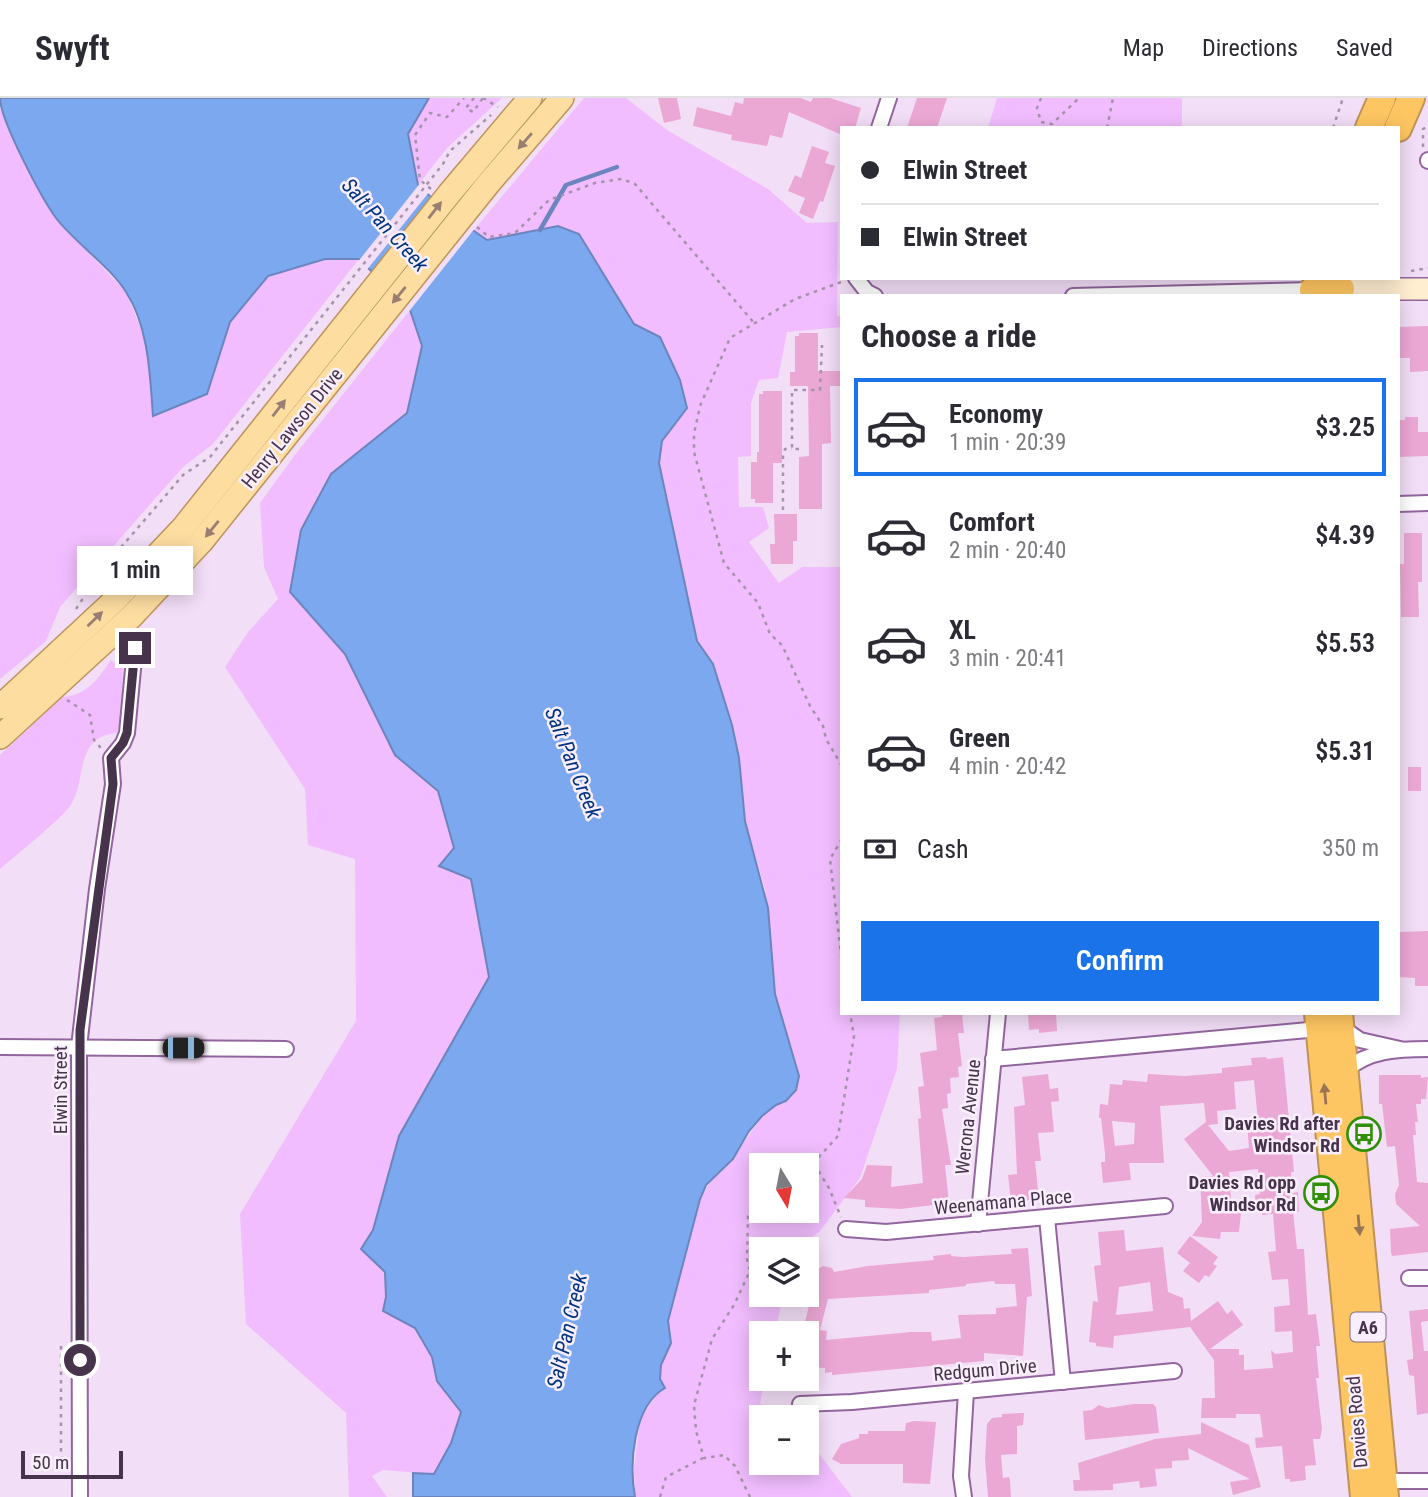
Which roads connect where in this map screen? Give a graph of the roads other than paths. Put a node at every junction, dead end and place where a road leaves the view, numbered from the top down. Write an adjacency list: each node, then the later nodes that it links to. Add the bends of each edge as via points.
1 (530, 98): 7 (main road, Henry Lawson Drive)
2 (562, 98): 7 (main road, Henry Lawson Drive, one-way to 7)
3 (889, 98): 5 (street)
4 (1411, 98): 6 (highway)
5 (880, 126)
6 (1399, 126)
7 (479, 177): 14 (main road, Henry Lawson Drive)
8 (856, 280): 12 (street)
9 (1410, 282): 11 (main road)
10 (1313, 288): 11 (highway); 13 (street)
11 (1342, 288)
12 (871, 294)
13 (1133, 294)
14 (246, 469): 18 (main road, Henry Lawson Drive, one-way to 14, via 46,665); 18 (main road, Henry Lawson Drive, one-way to 18, via 166,581 51,690)
15 (1428, 503): 16 (street)
16 (1400, 504)
17 (135, 648): 22 (street, Elwin Street, via 127,733 111,758 113,784)
18 (10, 708): 19 (main road, Henry Lawson Drive)
19 (0, 737)
20 (998, 1015): 27 (street, Werona Avenue)
21 (1329, 1020): 25 (street, via 1360,1040); 27 (street); 28 (highway, Davies Road / A6); 40 (highway, Davies Road / A6, one-way to 21)
22 (79, 1047): 23 (street); 24 (street); 41 (street, Elwin Street)
23 (0, 1048)
24 (286, 1049)
25 (1400, 1049): 26 (street); 28 (street, via 1361,1058)
26 (1428, 1049)
27 (993, 1059): 31 (street, Werona Avenue)
28 (1345, 1071): 40 (highway, Davies Road / A6, one-way to 40)
29 (1165, 1206): 30 (street, Weenamana Place)
30 (1047, 1218): 31 (street, Weenamana Place); 36 (street)
31 (978, 1224): 32 (street, Weenamana Place, via 873,1233)
32 (846, 1229)
33 (1409, 1278): 34 (street)
34 (1428, 1278)
35 (1174, 1371): 36 (street, Redgum Drive)
36 (1063, 1382): 37 (street, Redgum Drive)
37 (966, 1391): 38 (street, Redgum Drive); 42 (street)
38 (800, 1404)
39 (1428, 1480): 40 (street)
40 (1378, 1491)
41 (80, 1497)
42 (964, 1497)

